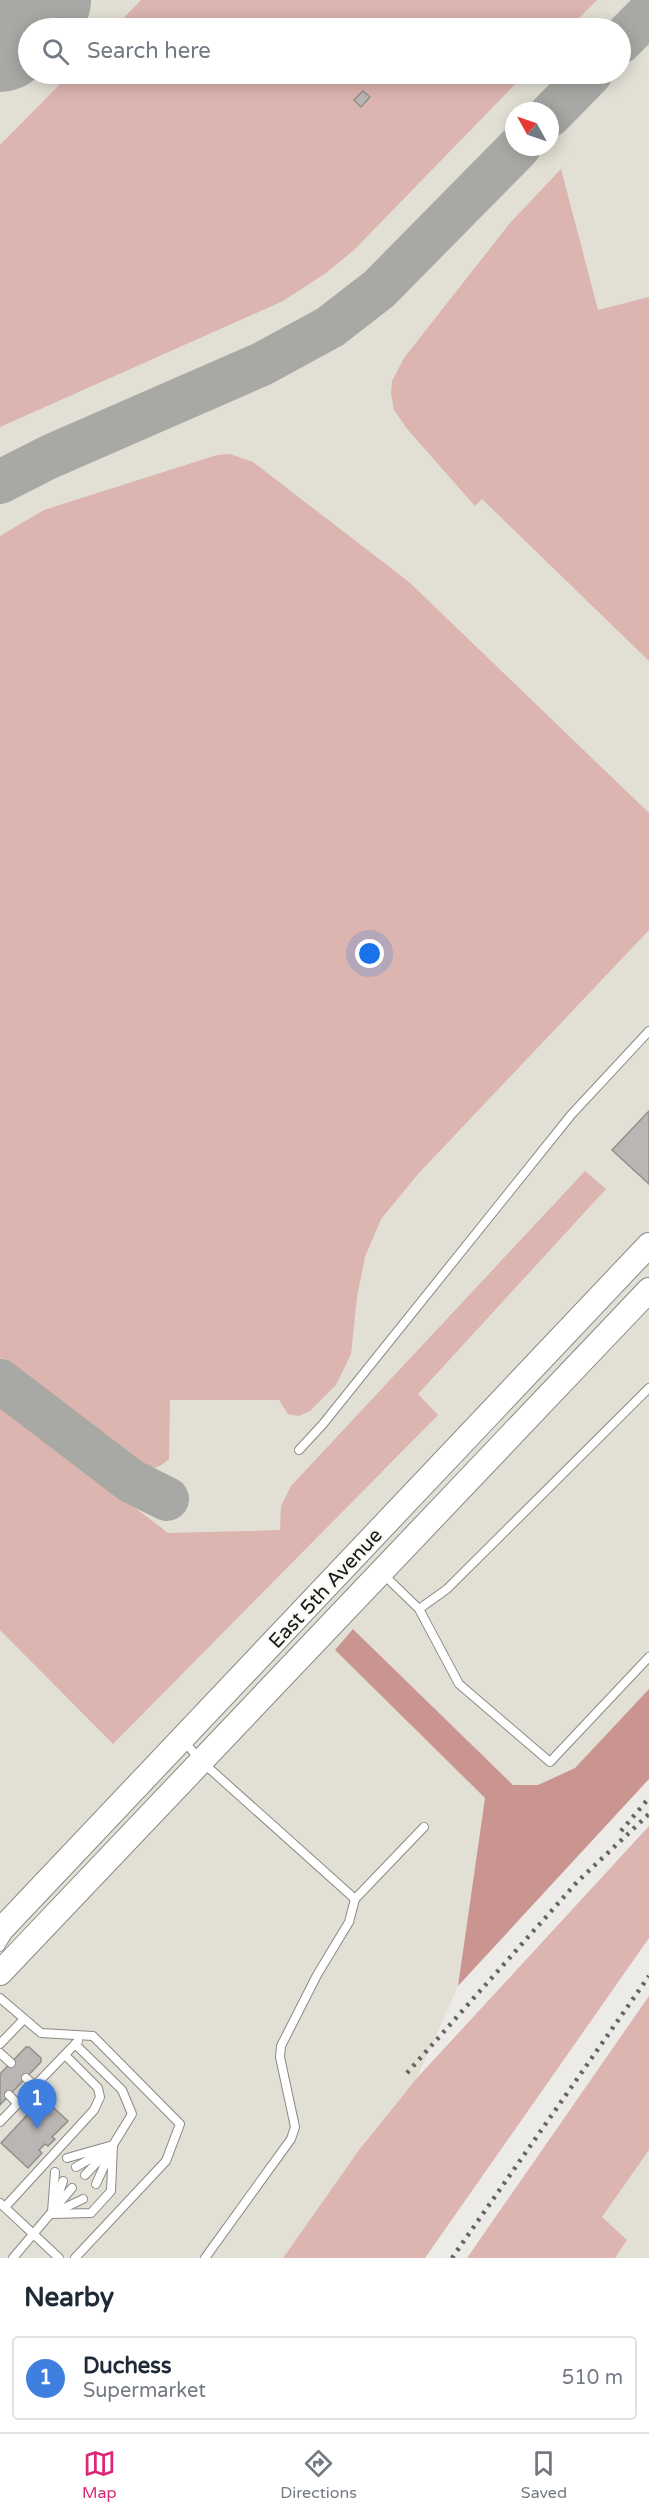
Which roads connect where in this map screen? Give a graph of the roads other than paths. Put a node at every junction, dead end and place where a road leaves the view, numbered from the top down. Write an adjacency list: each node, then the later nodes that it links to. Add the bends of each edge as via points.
1 (649, 1031): 5 (lane, via 572,1115)
2 (649, 1245): 9 (main road, East 5th Avenue)
3 (649, 1290): 6 (main road, East 5th Avenue)
4 (649, 1388): 7 (lane, via 447,1589)
5 (299, 1450)
6 (381, 1572): 7 (lane); 10 (main road, East 5th Avenue)
7 (418, 1609): 8 (lane, via 459,1684 550,1762)
8 (649, 1657)
9 (182, 1739): 10 (lane); 13 (main road, East 5th Avenue)
10 (201, 1761): 12 (lane); 16 (main road, East 5th Avenue)
11 (424, 1827): 12 (lane)
12 (355, 1899): 45 (lane, via 349,1922 281,2046 295,2127 291,2139)
13 (28, 1902): 14 (main road, East 5th Avenue); 15 (lane)
14 (0, 1931)
15 (0, 1947)
16 (0, 1973)
17 (0, 1998): 18 (lane)
18 (24, 2019): 19 (lane, via 41,2033); 20 (lane)
19 (83, 2036): 21 (lane); 44 (lane, via 93,2036 180,2124 166,2161)
20 (0, 2044)
21 (75, 2044): 23 (lane); 30 (lane, via 122,2090 132,2114)
22 (0, 2053): 24 (lane)
23 (65, 2055): 26 (lane); 39 (lane, via 98,2088 100,2097 94,2110)
24 (10, 2063)
25 (26, 2078): 26 (lane)
26 (35, 2086): 28 (lane)
27 (9, 2096): 28 (lane)
28 (18, 2104): 29 (lane)
29 (0, 2122)
30 (113, 2145): 31 (lane); 32 (lane); 34 (lane); 36 (lane); 40 (lane, via 111,2191 92,2213)
31 (67, 2158)
32 (76, 2167)
33 (55, 2172): 40 (lane)
34 (85, 2175)
35 (63, 2181): 40 (lane)
36 (96, 2184)
37 (72, 2188): 40 (lane)
38 (83, 2199): 40 (lane)
39 (2, 2205): 41 (lane)
40 (52, 2214): 41 (lane)
41 (34, 2235): 42 (lane); 43 (lane)
42 (13, 2258)
43 (59, 2258)
44 (75, 2258)
45 (206, 2258)

